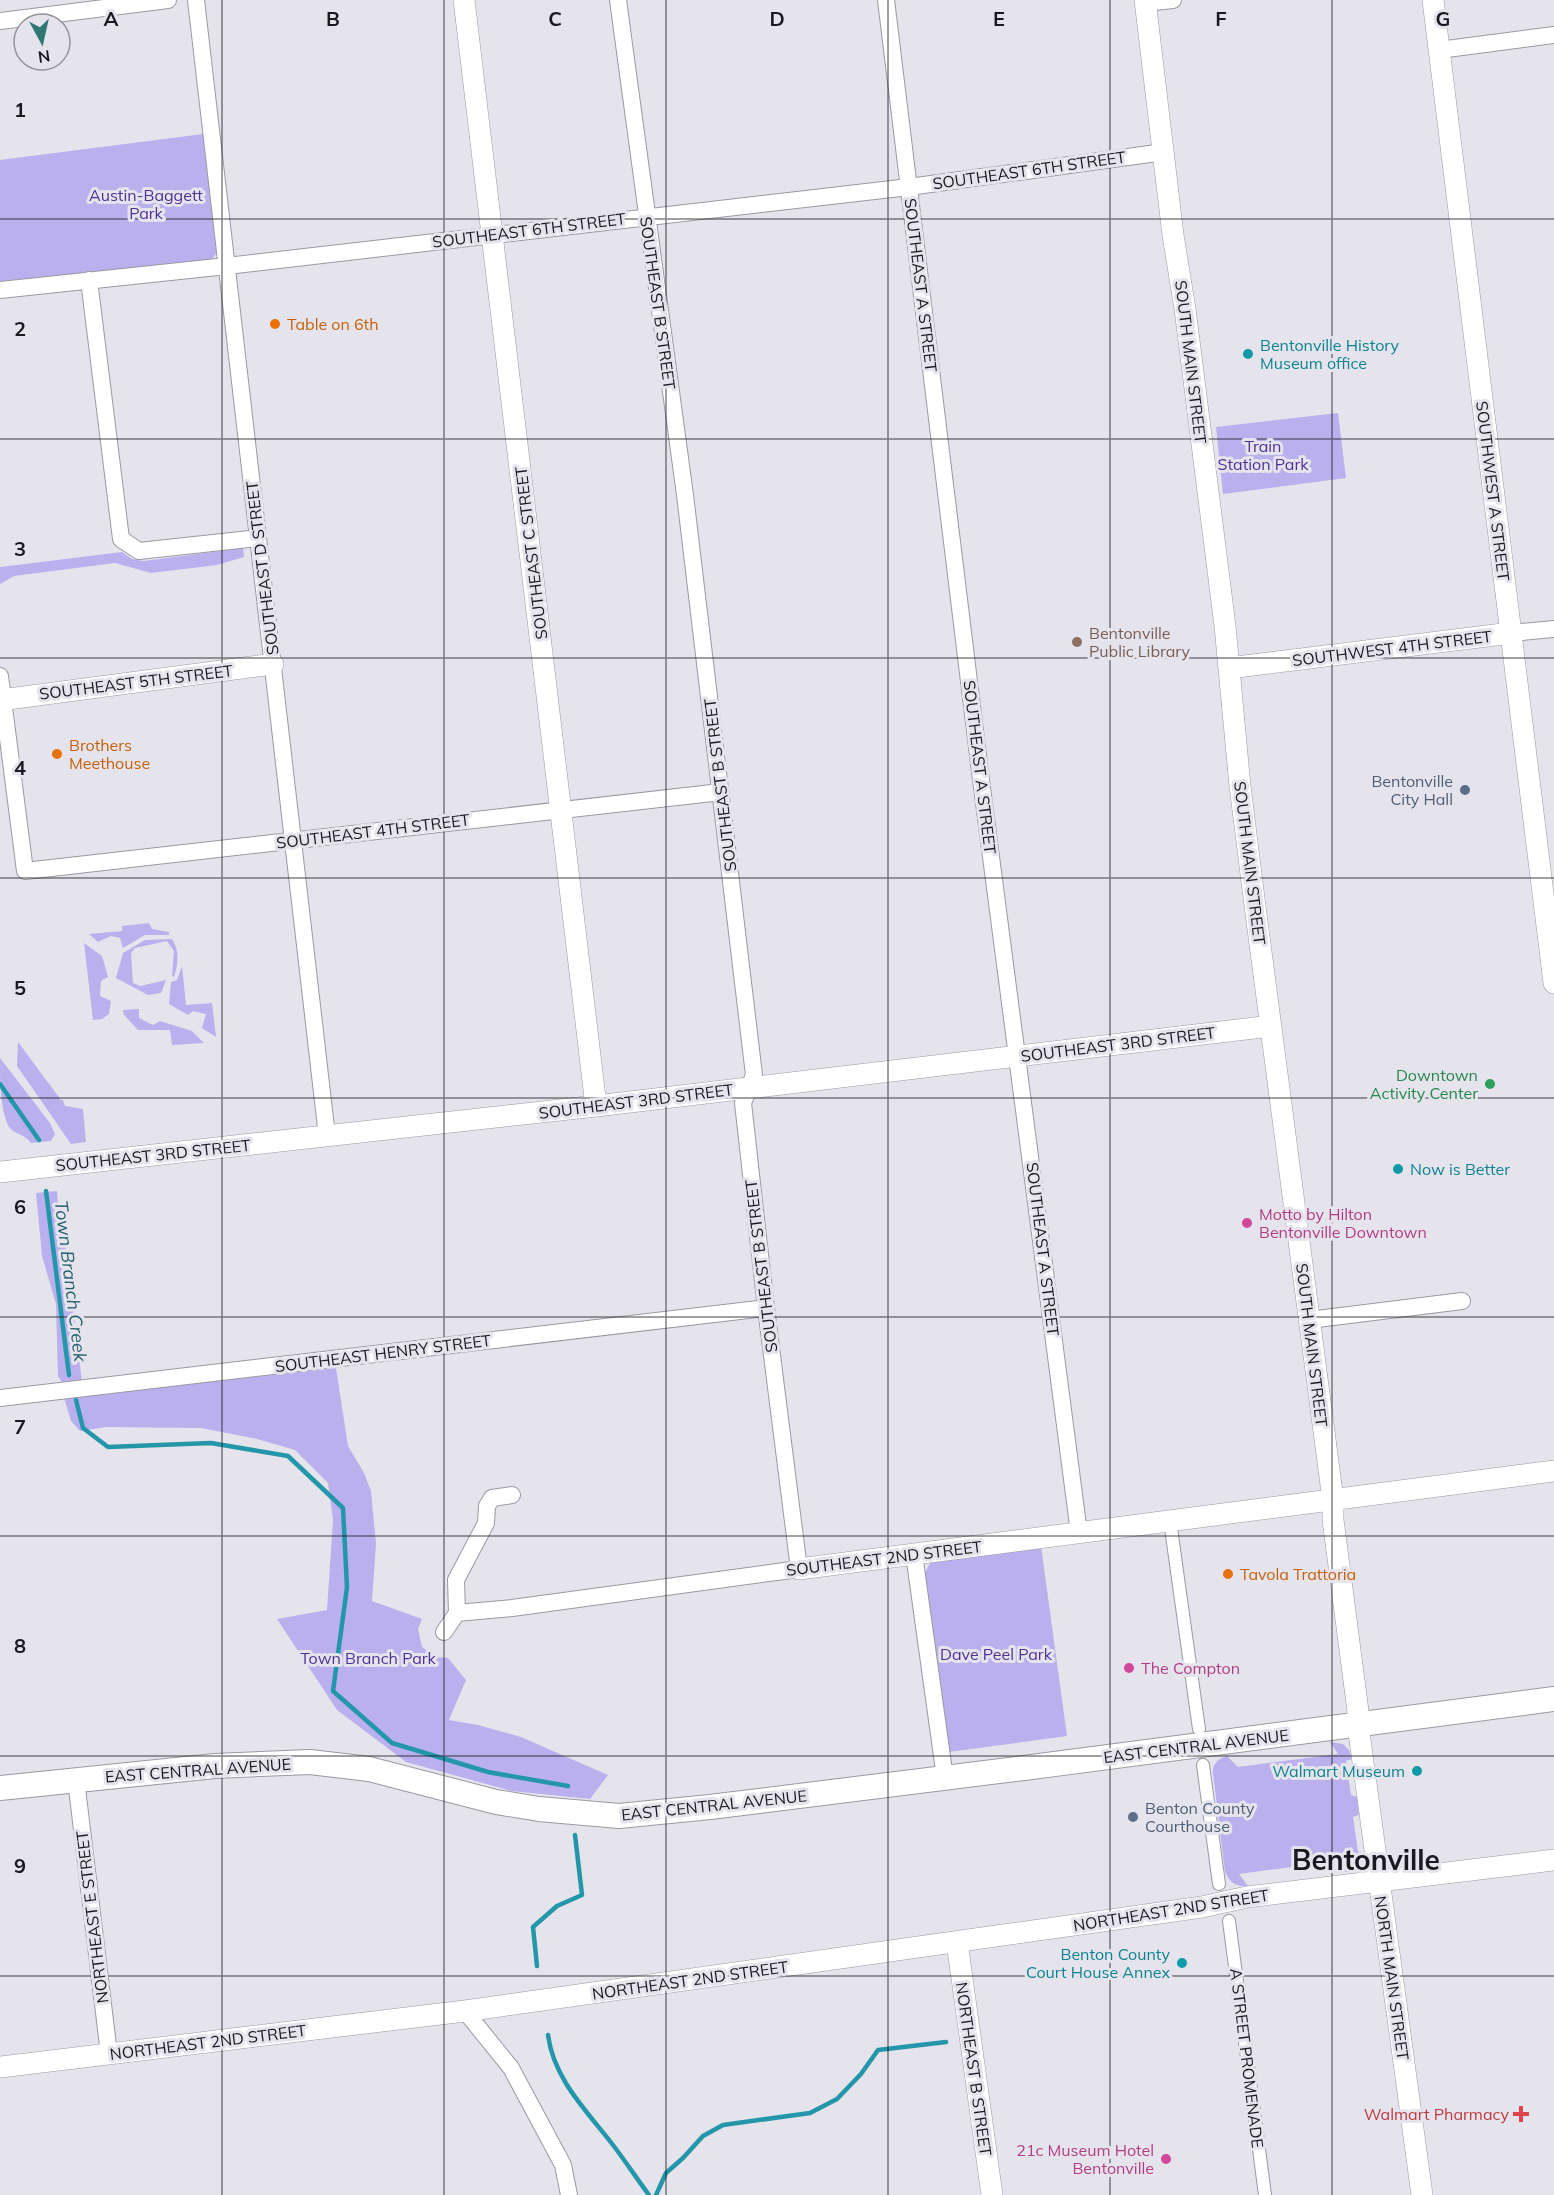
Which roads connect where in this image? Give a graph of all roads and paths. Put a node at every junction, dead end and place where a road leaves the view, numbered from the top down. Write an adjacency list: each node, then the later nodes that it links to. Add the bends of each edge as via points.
1 (168, 0): 9 (street)
2 (196, 0): 16 (street, SOUTHEAST D STREET)
3 (464, 0): 15 (street, SOUTHEAST C STREET)
4 (618, 0): 14 (street, SOUTHEAST B STREET)
5 (886, 0): 13 (street, SOUTHEAST A STREET)
6 (1173, 0): 8 (street)
7 (1432, 0): 11 (street, SOUTHWEST A STREET)
8 (1145, 1): 12 (street, SOUTH MAIN STREET)
9 (0, 21)
10 (1554, 35): 11 (street)
11 (1439, 50): 21 (street, SOUTHWEST A STREET)
12 (1164, 152): 13 (street, SOUTHEAST 6TH STREET); 23 (street, SOUTH MAIN STREET)
13 (909, 187): 14 (street, SOUTHEAST 6TH STREET); 31 (street, SOUTHEAST A STREET)
14 (646, 216): 15 (street, SOUTHEAST 6TH STREET); 26 (street, SOUTHEAST B STREET)
15 (493, 235): 16 (street, SOUTHEAST 6TH STREET); 27 (street, SOUTHEAST C STREET)
16 (227, 266): 17 (street, SOUTHEAST 6TH STREET); 19 (street, SOUTHEAST D STREET)
17 (89, 280): 18 (street, SOUTHEAST 6TH STREET); 19 (street, via 121,539 139,551)
18 (0, 290)
19 (258, 538): 22 (street, SOUTHEAST D STREET)
20 (1554, 629): 21 (street, SOUTHWEST 4TH STREET)
21 (1511, 633): 23 (street, SOUTHWEST 4TH STREET); 29 (street, SOUTHWEST A STREET)
22 (273, 664): 25 (street, SOUTHEAST 5TH STREET); 28 (street, SOUTHEAST D STREET)
23 (1229, 668): 30 (street, SOUTH MAIN STREET)
24 (0, 676): 25 (street)
25 (2, 700): 28 (street, SOUTHEAST 4TH STREET, via 26,871)
26 (721, 792): 27 (street, SOUTHEAST 4TH STREET); 32 (street, SOUTHEAST B STREET, via 754,1075)
27 (561, 810): 28 (street, SOUTHEAST 4TH STREET); 33 (street, SOUTHEAST C STREET)
28 (293, 841): 34 (street, SOUTHEAST D STREET)
29 (1554, 983)
30 (1270, 1026): 31 (street, SOUTHEAST 3RD STREET); 38 (street, SOUTH MAIN STREET)
31 (1017, 1056): 32 (street, SOUTHEAST 3RD STREET); 44 (street, SOUTHEAST A STREET)
32 (750, 1088): 33 (street, SOUTHEAST 3RD STREET); 37 (street, SOUTHEAST B STREET, via 743,1102)
33 (596, 1106): 34 (street, SOUTHEAST 3RD STREET)
34 (327, 1136): 35 (street, SOUTHEAST 3RD STREET)
35 (0, 1172)
36 (1462, 1300): 38 (street)
37 (766, 1308): 39 (street, SOUTHEAST HENRY STREET); 46 (street, SOUTHEAST B STREET)
38 (1309, 1320): 42 (street, SOUTH MAIN STREET)
39 (0, 1398)
40 (1554, 1472): 42 (street, SOUTHEAST 2ND STREET)
41 (512, 1495): 47 (street, via 492,1498 487,1506 486,1523 456,1580)
42 (1333, 1500): 43 (street, SOUTHEAST 2ND STREET); 50 (street, SOUTH MAIN STREET)
43 (1170, 1521): 44 (street, SOUTHEAST 2ND STREET); 51 (street)
44 (1079, 1533): 45 (street, SOUTHEAST 2ND STREET)
45 (914, 1554): 46 (street, SOUTHEAST 2ND STREET); 53 (street)
46 (799, 1569): 47 (street, SOUTHEAST 2ND STREET)
47 (457, 1613): 48 (street)
48 (444, 1632)
49 (1554, 1699): 50 (main road, EAST CENTRAL AVENUE)
50 (1358, 1725): 53 (main road, EAST CENTRAL AVENUE); 57 (street, NORTH MAIN STREET)
51 (1198, 1729)
52 (1203, 1764): 58 (street)
53 (945, 1778): 54 (main road, EAST CENTRAL AVENUE, via 619,1816 496,1802 369,1769 309,1762 226,1765)
54 (76, 1780): 55 (main road, EAST CENTRAL AVENUE); 62 (street, NORTHEAST E STREET)
55 (0, 1788)
56 (1554, 1860): 57 (street, NORTHEAST 2ND STREET)
57 (1378, 1882): 60 (street, NORTHEAST 2ND STREET); 67 (street, NORTH MAIN STREET)
58 (1219, 1884)
59 (1229, 1921): 66 (street, A STREET PROMENADE)
60 (957, 1942): 61 (street, NORTHEAST 2ND STREET); 65 (street, NORTHEAST B STREET)
61 (465, 2011): 62 (street, NORTHEAST 2ND STREET); 64 (street, via 511,2068 563,2165)
62 (109, 2054): 63 (street, NORTHEAST 2ND STREET)
63 (0, 2067)
64 (569, 2195)
65 (992, 2195)
66 (1265, 2195)
67 (1422, 2195)

